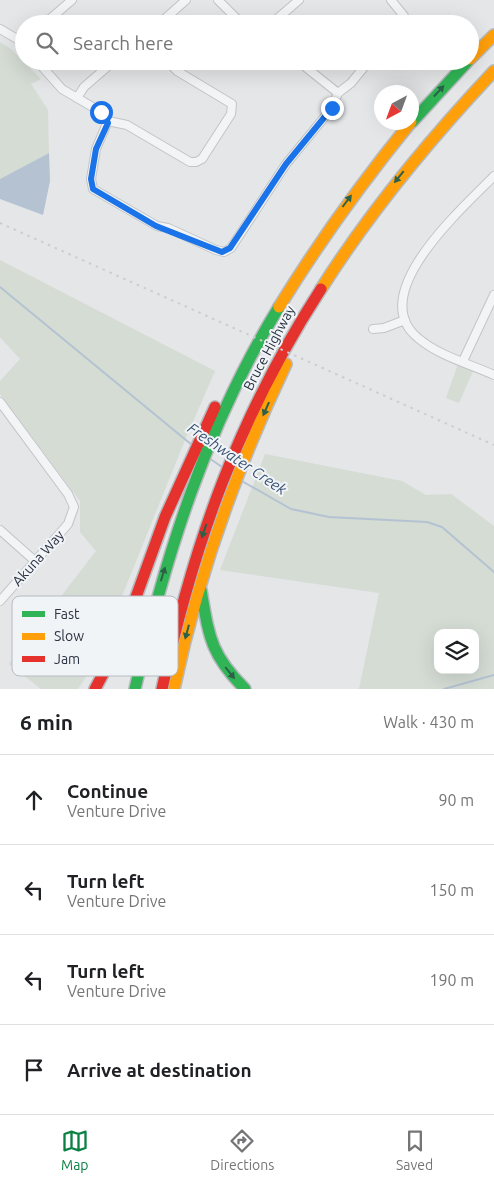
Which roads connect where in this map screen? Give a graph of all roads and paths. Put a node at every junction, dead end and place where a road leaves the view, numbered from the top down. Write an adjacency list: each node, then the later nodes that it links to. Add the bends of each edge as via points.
1 (72, 0): 6 (street)
2 (186, 0): 7 (street)
3 (218, 0): 8 (street)
4 (299, 0): 9 (street)
5 (390, 0): 10 (street)
6 (54, 15)
7 (169, 15)
8 (233, 15)
9 (282, 15)
10 (403, 15)
11 (0, 30): 13 (street)
12 (494, 35): 14 (highway, Bruce Highway)
13 (15, 39)
14 (479, 50)
15 (45, 70): 23 (street, via 62,89)
16 (104, 70): 23 (street, via 84,87)
17 (178, 70): 25 (street, via 232,104 232,114 202,159 190,162 127,125)
18 (309, 70): 22 (street)
19 (362, 70): 22 (street)
20 (460, 70): 24 (highway, Bruce Highway, one-way to 20)
21 (494, 71): 36 (highway, Bruce Highway, one-way to 36, via 387,191 312,300 282,352)
22 (338, 93): 25 (street, via 332,108 286,164 230,248 222,252 156,226 93,189 91,179 96,149)
23 (77, 98): 25 (street, via 101,112)
24 (419, 113)
25 (108, 121)
26 (405, 130): 35 (highway, Bruce Highway, one-way to 26, via 212,425 271,318 330,224)
27 (494, 176): 30 (street, via 420,259 404,288 402,305)
28 (494, 295): 29 (street)
29 (491, 311): 32 (street)
30 (405, 320): 31 (street); 32 (street, via 410,330 425,344)
31 (373, 329)
32 (463, 361): 33 (street)
33 (494, 375)
34 (0, 402): 38 (street, Akuna Way, via 68,494 74,507 68,524)
35 (194, 467): 40 (highway, via 153,548); 41 (highway, one-way to 35)
36 (226, 488): 39 (highway); 43 (highway, one-way to 43)
37 (0, 530): 38 (street)
38 (35, 561): 42 (street, Akuna Way)
39 (199, 584): 44 (highway, one-way to 44); 53 (highway, one-way to 53, via 205,622 214,648 232,677)
40 (136, 596)
41 (155, 596)
42 (0, 601)
43 (178, 616)
44 (178, 672)
45 (102, 676): 49 (highway)
46 (138, 676): 50 (highway, one-way to 46)
47 (165, 676): 51 (highway, one-way to 51)
48 (177, 676): 52 (highway, one-way to 52)
49 (95, 689)
50 (135, 689)
51 (162, 689)
52 (174, 689)
53 (245, 689)

